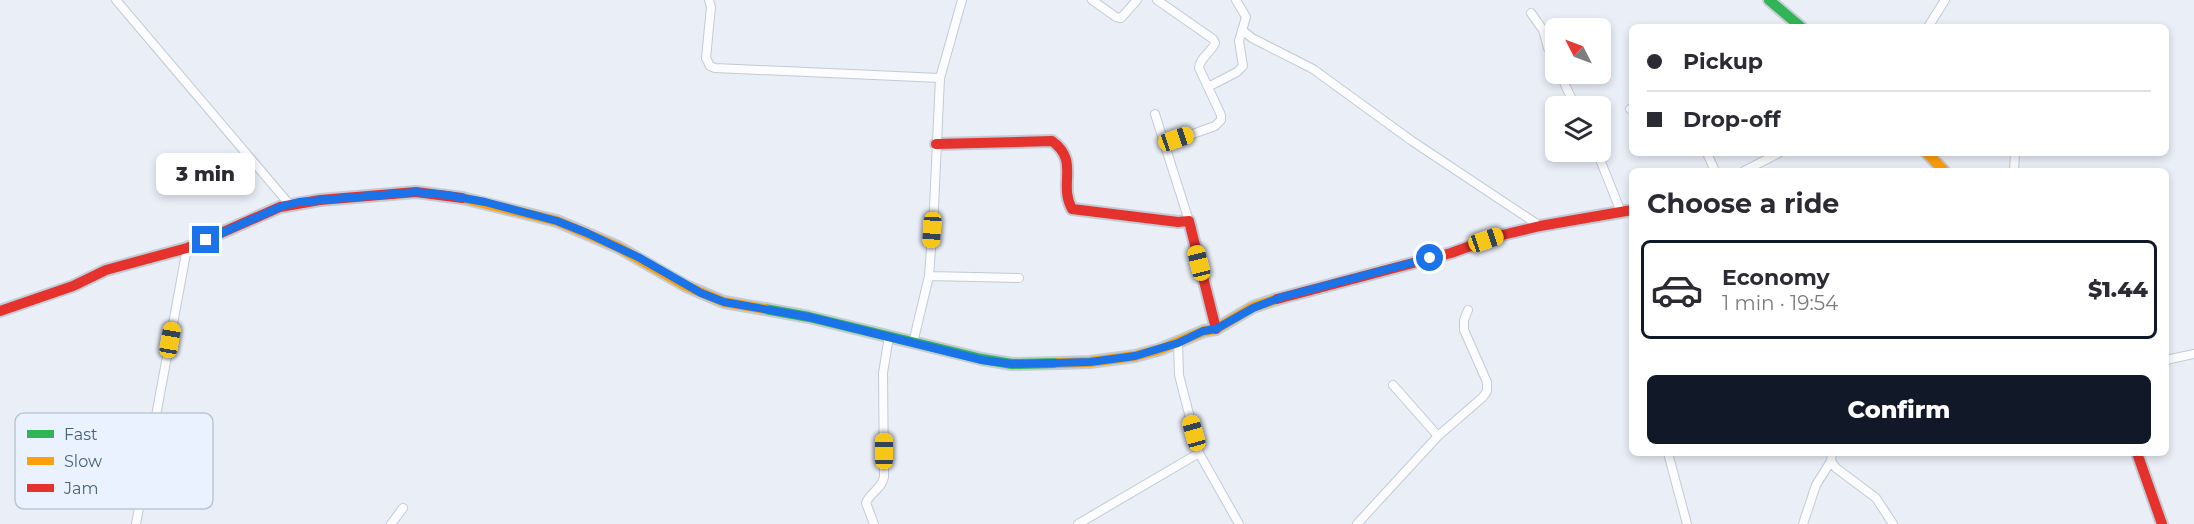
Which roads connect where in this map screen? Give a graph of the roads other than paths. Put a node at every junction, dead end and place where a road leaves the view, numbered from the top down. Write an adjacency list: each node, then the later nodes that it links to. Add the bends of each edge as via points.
1 (116, 0): 25 (street)
2 (709, 0): 15 (street, via 706,58 715,68)
3 (962, 0): 15 (street)
4 (1092, 0): 5 (street, via 1121,18)
5 (1137, 0)
6 (1157, 0): 16 (street, via 1213,39 1213,48 1199,63)
7 (1236, 0): 13 (street, via 1246,17)
8 (1945, 0): 12 (street)
9 (1771, 1): 11 (street)
10 (1531, 13): 14 (street)
11 (1798, 24)
12 (1930, 24)
13 (1242, 30): 16 (street, via 1239,41 1243,66); 28 (street, via 1313,69 1412,141)
14 (1545, 37)
15 (940, 78): 18 (street)
16 (1208, 87): 19 (street, via 1221,115 1219,123)
17 (1155, 114): 19 (street)
18 (936, 144): 27 (street, via 1052,141 1064,150 1068,202 1072,209); 30 (street)
19 (1164, 144): 27 (street)
20 (1773, 156): 23 (street)
21 (1930, 156): 24 (street)
22 (1602, 162): 26 (street)
23 (1750, 168)
24 (1941, 168)
25 (290, 205): 29 (street); 35 (street, via 416,192 485,202 587,233 724,302)
26 (1627, 211): 28 (street)
27 (1189, 221): 34 (street)
28 (1540, 225): 34 (street, via 1451,253 1282,297)
29 (187, 248): 33 (street, via 106,270 73,286); 41 (street)
30 (929, 276): 31 (street); 36 (street)
31 (1019, 278)
32 (1468, 310): 42 (street, via 1464,330 1488,387 1483,397)
33 (0, 311)
34 (1216, 329): 37 (street)
35 (889, 336): 36 (street); 51 (street, via 883,373 884,477 866,501)
36 (913, 343): 37 (street, via 1012,364 1114,360)
37 (1178, 343): 43 (street, via 1179,375)
38 (2194, 354): 39 (street)
39 (2169, 359)
40 (1393, 385): 42 (street)
41 (157, 413)
42 (1438, 436): 54 (street)
43 (1200, 453): 52 (street); 53 (street)
44 (1669, 456): 55 (street)
45 (2138, 456): 58 (street)
46 (1832, 457): 56 (street, via 1816,485); 57 (street, via 1836,468 1876,498)
47 (404, 508): 50 (street)
48 (139, 509): 49 (street)
49 (136, 524)
50 (391, 524)
51 (874, 524)
52 (1078, 524)
53 (1239, 524)
54 (1357, 524)
55 (1687, 524)
56 (1803, 524)
57 (1893, 524)
58 (2162, 524)

